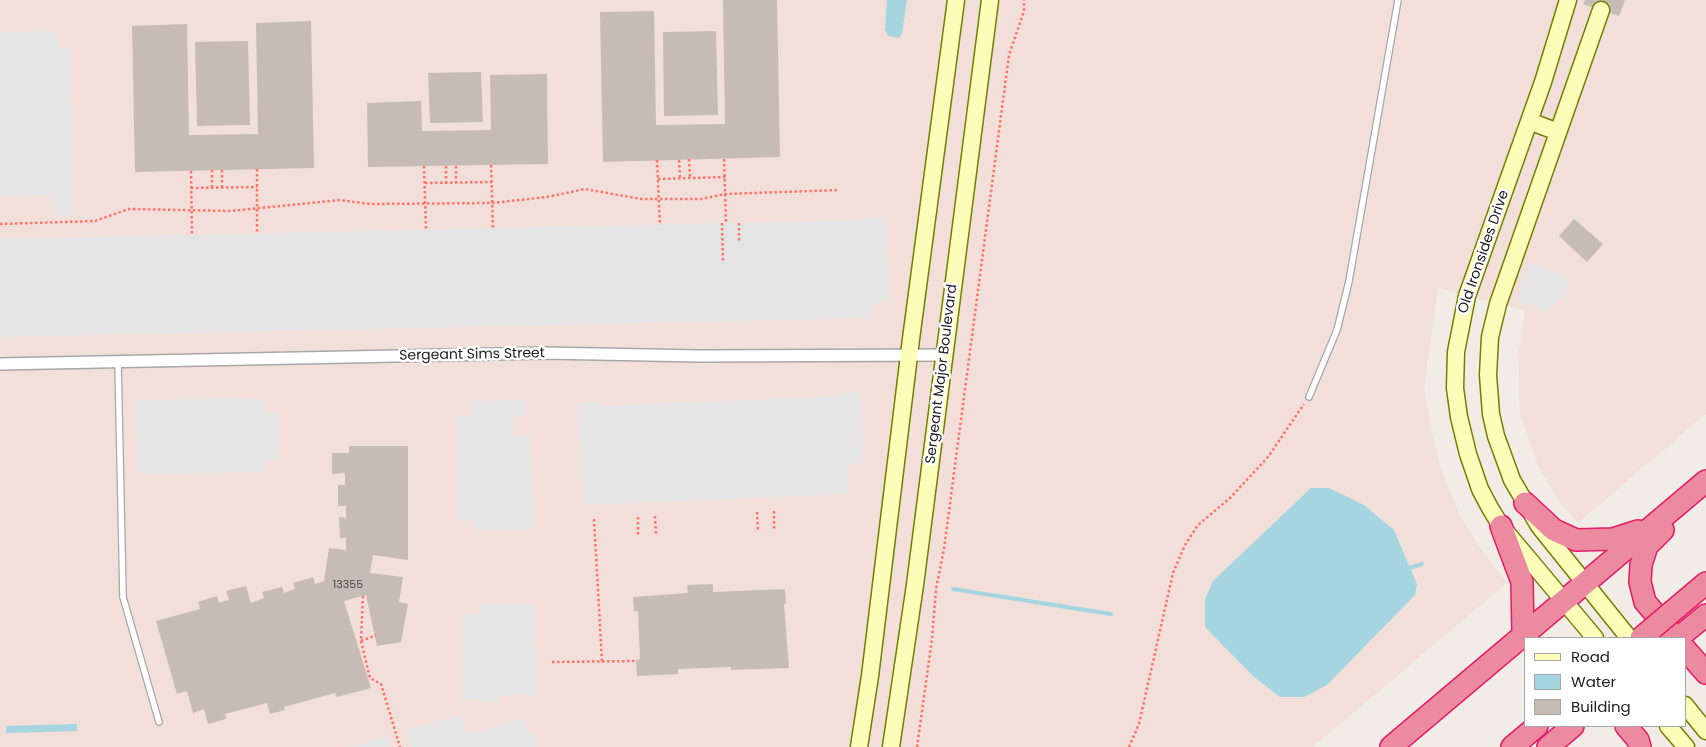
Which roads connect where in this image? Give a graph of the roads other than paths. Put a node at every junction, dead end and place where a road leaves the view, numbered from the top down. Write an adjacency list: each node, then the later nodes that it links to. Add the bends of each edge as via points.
1 (956, 0): 8 (street)
2 (990, 0): 9 (street, Sergeant Major Boulevard)
3 (1398, 0): 12 (lane, via 1349,281 1337,330)
4 (1568, 0): 6 (street, Old Ironsides Drive)
5 (1601, 10): 7 (street)
6 (1529, 122): 7 (street); 15 (street, Old Ironsides Drive, via 1467,296 1456,352 1456,402 1462,433 1480,488)
7 (1558, 132): 14 (street, via 1502,291 1490,337 1491,414 1503,457)
8 (909, 355): 9 (street, Sergeant Sims Street); 10 (street, Sergeant Sims Street, via 545,353); 37 (street, via 872,667)
9 (944, 355): 38 (street, Sergeant Major Boulevard)
10 (118, 362): 11 (street, Sergeant Sims Street); 31 (lane, via 123,597)
11 (0, 364)
12 (1308, 397)
13 (1699, 486): 16 (highway); 25 (highway, via 1666,528 1647,546 1641,565 1640,582 1645,602)
14 (1525, 503): 16 (highway, via 1554,530 1576,540 1612,539); 17 (street)
15 (1501, 526): 19 (street, Old Ironsides Drive); 21 (highway, via 1522,582)
16 (1653, 526): 17 (highway)
17 (1583, 583): 19 (highway); 23 (street)
18 (1706, 583): 24 (highway, bridge)
19 (1564, 601): 21 (highway); 22 (street, Old Ironsides Drive)
20 (1706, 615): 26 (highway)
21 (1529, 634)
22 (1594, 637)
23 (1628, 637)
24 (1641, 637)
25 (1680, 637)
26 (1684, 637)
27 (1524, 638): 39 (highway)
28 (1686, 645): 29 (highway)
29 (1706, 673)
30 (1686, 707): 36 (street)
31 (159, 722)
32 (1536, 727): 40 (highway)
33 (1572, 727): 41 (highway)
34 (1627, 727): 42 (highway)
35 (1669, 727): 43 (street)
36 (1706, 731)
37 (859, 747)
38 (891, 747)
39 (1391, 747)
40 (1512, 747)
41 (1548, 747)
42 (1640, 747)
43 (1686, 747)

